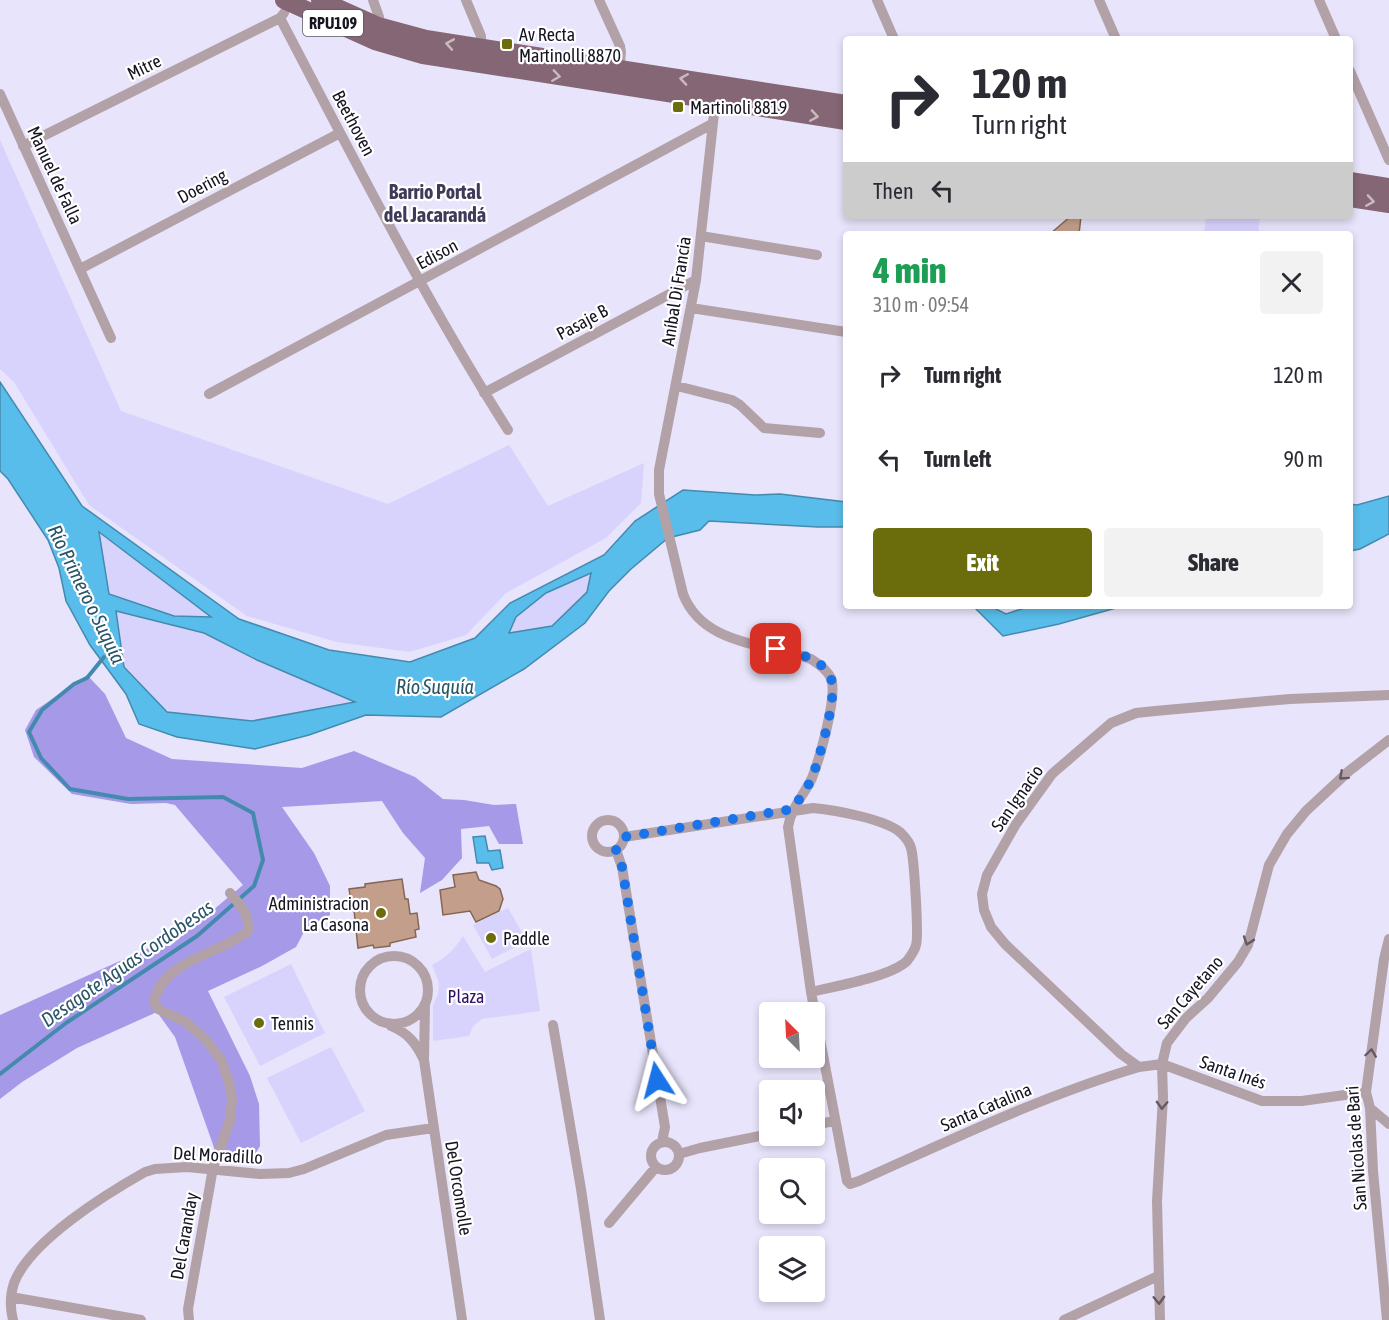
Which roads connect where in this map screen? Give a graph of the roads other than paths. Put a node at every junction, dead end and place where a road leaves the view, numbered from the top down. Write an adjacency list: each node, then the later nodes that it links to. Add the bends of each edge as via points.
1 (320, 0): 9 (main road, RPU109)
2 (373, 0): 9 (street, via 379,17)
3 (466, 0): 13 (street, via 481,36)
4 (599, 0): 14 (street, via 620,46)
5 (877, 0): 10 (street)
6 (1099, 0): 11 (street)
7 (1319, 0): 12 (street)
8 (287, 5): 9 (main road, RPU109); 21 (street, Beethoven); 22 (street, Mitre)
9 (376, 34): 13 (main road, RPU109, via 400,50)
10 (893, 36)
11 (1115, 36)
12 (1335, 36)
13 (480, 57): 14 (main road, RPU109)
14 (617, 77): 16 (main road, RPU109)
15 (1353, 78): 23 (street)
16 (716, 93): 18 (main road, RPU109); 19 (main road, RPU109, one-way to 19); 20 (street, Aníbal Di Francia)
17 (0, 94): 22 (street, Manuel de Falla)
18 (843, 105)
19 (843, 120)
20 (712, 124): 28 (street, Aníbal Di Francia); 32 (street, Edison)
21 (340, 133): 30 (street, Doering); 32 (street, Beethoven)
22 (23, 146): 30 (street, Manuel de Falla)
23 (1389, 160)
24 (1353, 182): 25 (main road)
25 (1389, 188)
26 (1353, 198): 27 (main road, one-way to 27)
27 (1389, 204)
28 (702, 236): 29 (street); 31 (street, Aníbal Di Francia)
29 (817, 255)
30 (80, 269): 35 (street, Manuel de Falla)
31 (696, 280): 33 (street, Aníbal Di Francia); 37 (street, Pasaje B)
32 (421, 282): 37 (street, Beethoven); 38 (street, Edison)
33 (691, 308): 34 (street); 36 (street, Aníbal Di Francia)
34 (843, 332)
35 (111, 338)
36 (677, 386): 40 (street, via 732,400 764,428); 43 (street, Aníbal Di Francia, via 659,470 659,489 688,606 718,633 811,659 831,678 827,728 817,763)
37 (484, 393): 39 (street, Beethoven)
38 (209, 394)
39 (508, 430)
40 (820, 433)
41 (1389, 695): 54 (street, San Ignacio, via 1290,699 1130,714 1100,731 1052,774 1036,795 987,875 982,894 984,910 1005,944)
42 (1389, 740): 53 (street, San Cayetano, one-way to 53, via 1340,779 1287,834 1269,866 1248,945 1225,979 1173,1033)
43 (793, 809): 44 (street); 48 (street, via 788,827); 48 (street, via 830,809 891,825 911,848 917,929 916,945 909,959 891,972)
44 (624, 837): 45 (street); 45 (street, via 621,826 612,820 602,821 594,828 592,838 596,847 606,852)
45 (616, 850): 62 (street, via 665,1127)
46 (230, 894): 65 (street, Del Caranday, via 249,920 248,932 185,964 168,977 154,1002 158,1009 186,1022 206,1040 230,1082 230,1120)
47 (1389, 939): 55 (street, San Nicolas de Bari, one-way to 47)
48 (811, 992): 57 (street)
49 (425, 1006): 50 (street, via 408,1022); 50 (street, via 429,984 418,965 398,956 376,961 362,978 361,1000 366,1011); 52 (street, Del Orcomolle)
50 (385, 1023): 52 (street, via 410,1037)
51 (553, 1025): 74 (street)
52 (424, 1060): 60 (street, Del Orcomolle)
53 (1162, 1064): 54 (street); 55 (street, Santa Inés, via 1262,1101 1302,1101); 67 (street, San Cayetano, one-way to 67)
54 (1139, 1067): 57 (street, Santa Catalina, via 1008,1114 850,1184)
55 (1366, 1092): 56 (street, San Nicolas de Bari)
56 (1370, 1108): 59 (street); 77 (street, San Nicolas de Bari)
57 (834, 1121): 58 (street)
58 (825, 1123)
59 (1389, 1124)
60 (433, 1128): 65 (street, Del Moradillo, via 386,1135 289,1173); 73 (street, Del Orcomolle)
61 (759, 1136): 63 (street)
62 (662, 1142): 63 (street, via 672,1143); 64 (street, via 651,1150)
63 (679, 1154): 64 (street, via 674,1167)
64 (656, 1167): 66 (street)
65 (213, 1168): 68 (street, Del Moradillo, via 155,1169 128,1182 35,1252 15,1281); 69 (street, Del Caranday)
66 (609, 1223)
67 (1158, 1276): 75 (street); 76 (street, San Cayetano, one-way to 76)
68 (11, 1297): 70 (street); 71 (street)
69 (188, 1314): 72 (street, Del Caranday)
70 (13, 1320)
71 (141, 1320)
72 (179, 1320)
73 (462, 1320)
74 (600, 1320)
75 (1064, 1320)
76 (1160, 1320)
77 (1387, 1320)

